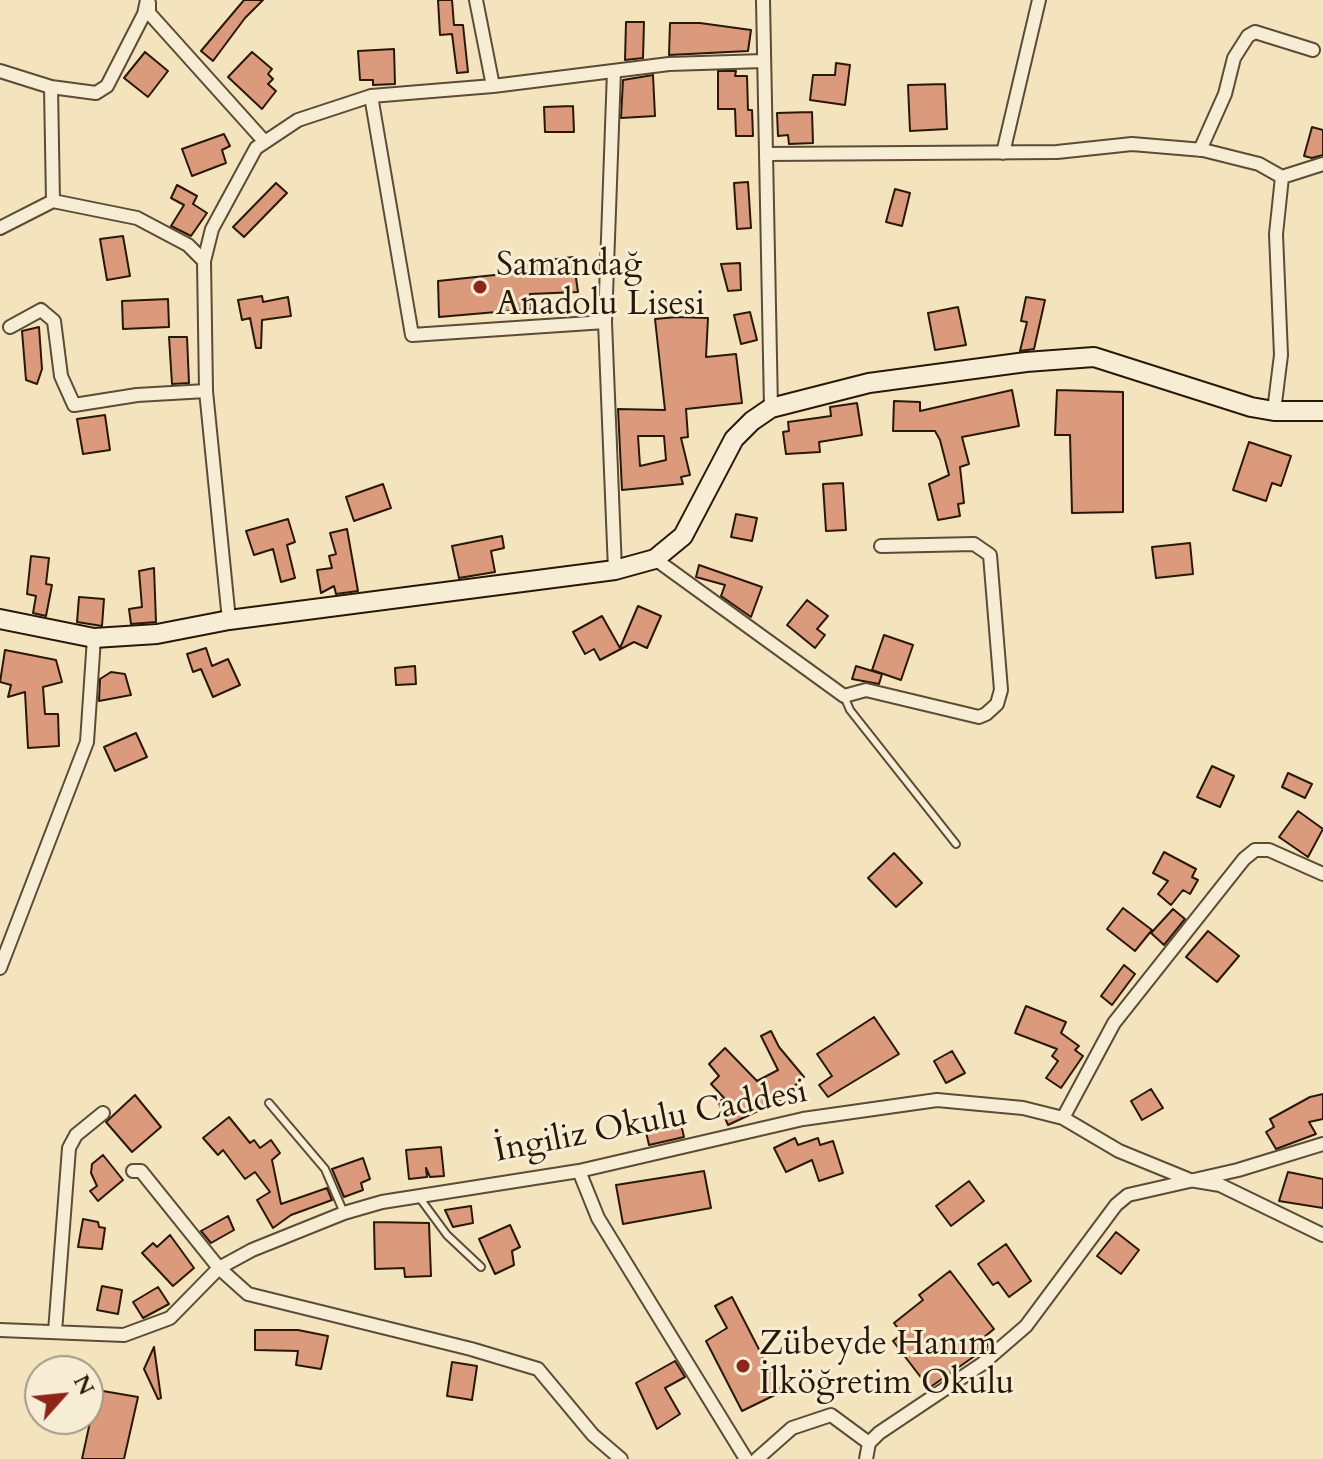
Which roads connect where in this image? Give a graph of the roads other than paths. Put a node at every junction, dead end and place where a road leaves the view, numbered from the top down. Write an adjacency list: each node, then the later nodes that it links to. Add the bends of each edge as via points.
1 (148, 0): 10 (street, via 107,86 96,93); 12 (street, via 149,13)
2 (476, 0): 9 (street)
3 (763, 0): 6 (street)
4 (1039, 0): 14 (street)
5 (1313, 50): 13 (street, via 1255,32 1248,36 1234,58 1225,94)
6 (764, 61): 8 (street); 15 (street)
7 (0, 71): 10 (street)
8 (614, 71): 9 (street); 21 (street)
9 (493, 86): 11 (street)
10 (51, 87): 18 (street)
11 (371, 96): 12 (street, via 298,120); 21 (street, via 412,335)
12 (264, 141): 20 (street, via 212,229)
13 (1200, 150): 14 (street, via 1132,144); 17 (street, via 1259,164)
14 (1003, 153): 15 (street)
15 (767, 154): 24 (street)
16 (1323, 164): 17 (street)
17 (1282, 177): 25 (street, via 1276,234 1281,355)
18 (53, 201): 19 (street); 20 (street, via 137,218 188,245)
19 (0, 228)
20 (204, 261): 23 (street)
21 (605, 322): 29 (street)
22 (10, 327): 23 (street, via 41,310 54,321 61,376 74,405)
23 (206, 391): 31 (street)
24 (771, 408): 25 (street, via 869,383 1094,357); 28 (street, via 734,439 683,536)
25 (1274, 411): 26 (street)
26 (1323, 411)
27 (881, 546): 33 (street, via 974,544 987,551 992,560 1000,697 979,717 866,690)
28 (655, 559): 29 (street); 33 (street)
29 (615, 570): 31 (street)
30 (0, 619): 32 (street)
31 (229, 620): 32 (street, via 157,634)
32 (94, 638): 36 (street, via 87,742)
33 (844, 696): 34 (lane)
34 (956, 844)
35 (1323, 874): 39 (street, via 1269,850 1255,850 1244,859 1114,1023)
36 (0, 968)
37 (269, 1103): 45 (lane, via 325,1169)
38 (103, 1113): 50 (street, via 76,1135 69,1148)
39 (1063, 1118): 42 (street, İngiliz Okulu Caddesi, via 1023,1108 937,1100 803,1119); 43 (street, İngiliz Okulu Caddesi, via 1119,1151)
40 (1323, 1144): 43 (street)
41 (133, 1171): 48 (street, via 141,1171)
42 (579, 1171): 44 (street, İngiliz Okulu Caddesi); 53 (street, via 598,1218)
43 (1190, 1180): 46 (street, İngiliz Okulu Caddesi, via 1220,1185); 51 (street, via 1140,1190 1116,1205 1026,1326 982,1364)
44 (419, 1197): 45 (street, İngiliz Okulu Caddesi); 47 (lane, via 447,1235)
45 (344, 1213): 48 (street, İngiliz Okulu Caddesi, via 293,1231)
46 (1323, 1235)
47 (481, 1267)
48 (219, 1268): 50 (street, İngiliz Okulu Caddesi, via 170,1318 124,1335); 52 (street, via 248,1294 538,1369 593,1435)
49 (0, 1330): 50 (street, İngiliz Okulu Caddesi)
50 (55, 1332)
51 (869, 1443): 54 (street, via 831,1415 792,1428); 55 (street)
52 (621, 1459)
53 (746, 1459)
54 (757, 1459)
55 (866, 1459)

